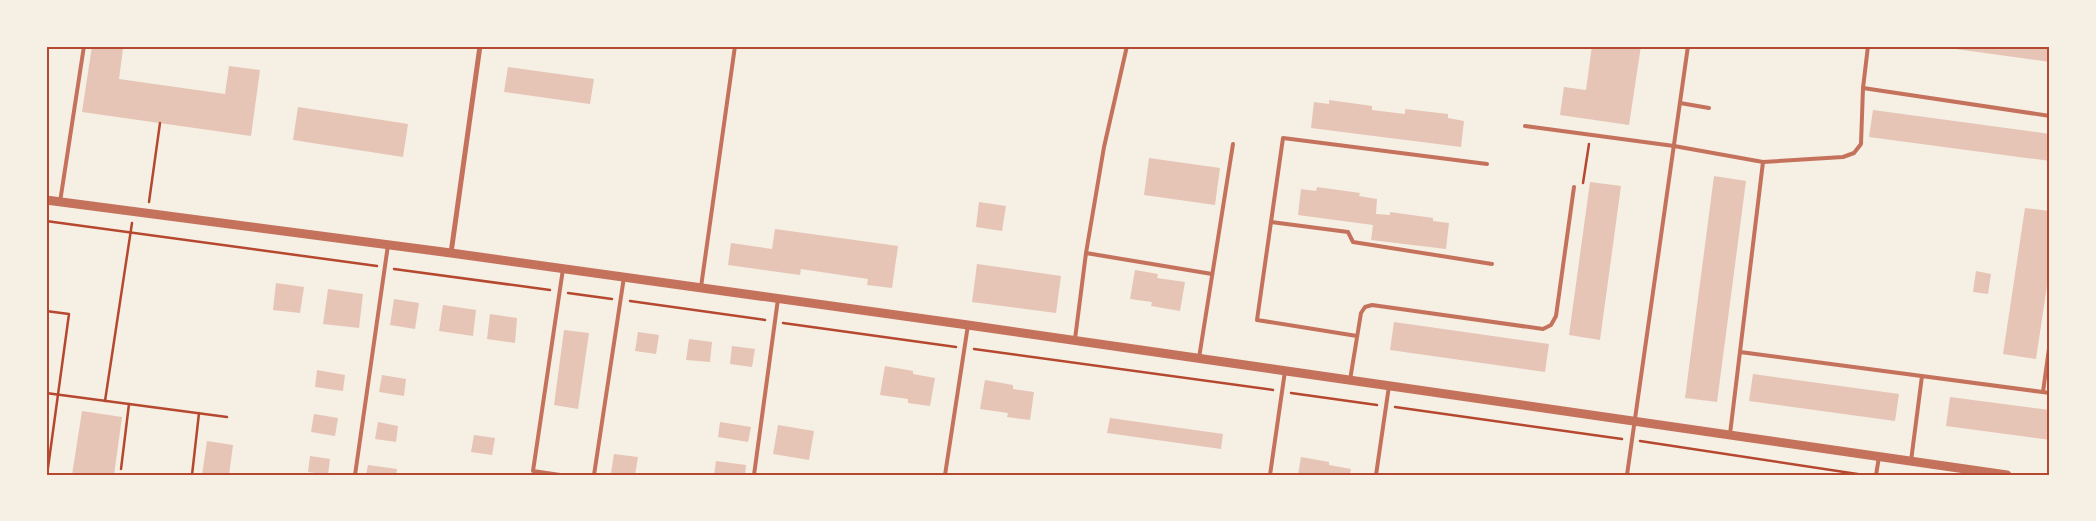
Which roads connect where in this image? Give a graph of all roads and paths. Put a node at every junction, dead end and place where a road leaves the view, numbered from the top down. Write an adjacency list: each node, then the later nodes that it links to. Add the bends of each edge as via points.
1 (84, 46): 20 (lane)
2 (480, 46): 25 (street)
3 (735, 46): 31 (lane)
4 (1127, 46): 26 (lane, via 1104,147)
5 (1688, 46): 8 (lane)
6 (1868, 46): 7 (lane)
7 (1863, 88): 10 (lane); 16 (lane, via 1861,144 1854,153 1843,157)
8 (1680, 103): 9 (lane); 15 (lane)
9 (1710, 108)
10 (2050, 116)
11 (160, 123): 22 (path)
12 (1525, 126): 13 (lane)
13 (1591, 135): 15 (lane); 18 (path, via 1583,185)
14 (1233, 144): 29 (lane)
15 (1674, 146): 16 (lane); 52 (lane)
16 (1763, 162): 38 (lane)
17 (1487, 164): 23 (lane, via 1283,138)
18 (1574, 187): 35 (lane, via 1556,316 1551,325 1543,329 1372,304 1365,306 1360,313)
19 (46, 200): 20 (street)
20 (60, 202): 21 (street)
21 (133, 212): 22 (street); 48 (path)
22 (148, 214): 24 (street)
23 (1271, 222): 27 (lane, via 1348,232 1353,242); 35 (lane, via 1257,320)
24 (388, 245): 25 (street); 59 (lane)
25 (451, 253): 28 (street)
26 (1086, 253): 29 (lane); 36 (lane)
27 (1492, 264)
28 (563, 269): 30 (street); 60 (lane, via 534,471)
29 (1212, 274): 39 (lane)
30 (624, 277): 31 (street); 61 (lane)
31 (701, 288): 32 (street)
32 (778, 299): 34 (street); 62 (lane)
33 (46, 311): 47 (path, via 69,314)
34 (968, 325): 36 (street); 63 (lane)
35 (1357, 336): 42 (lane)
36 (1075, 340): 39 (street)
37 (2050, 341): 44 (lane)
38 (1740, 352): 41 (lane); 53 (lane)
39 (1199, 358): 40 (street)
40 (1285, 371): 42 (street); 64 (lane)
41 (1922, 376): 44 (lane); 55 (lane)
42 (1350, 380): 43 (street)
43 (1389, 386): 52 (street); 65 (lane)
44 (2043, 392): 46 (lane)
45 (46, 393): 47 (path)
46 (2050, 393)
47 (58, 395): 48 (path); 57 (path)
48 (105, 400): 49 (path)
49 (129, 404): 50 (path); 56 (path)
50 (199, 414): 51 (path); 58 (path)
51 (227, 417)
52 (1636, 422): 53 (street); 66 (lane)
53 (1730, 436): 54 (street)
54 (1879, 457): 55 (street); 67 (lane)
55 (1910, 461): 68 (street)
56 (121, 469)
57 (47, 475)
58 (192, 475)
59 (355, 475)
60 (560, 475)
61 (594, 475)
62 (754, 475)
63 (945, 475)
64 (1270, 475)
65 (1376, 475)
66 (1627, 475)
67 (1876, 475)
68 (2007, 475)

